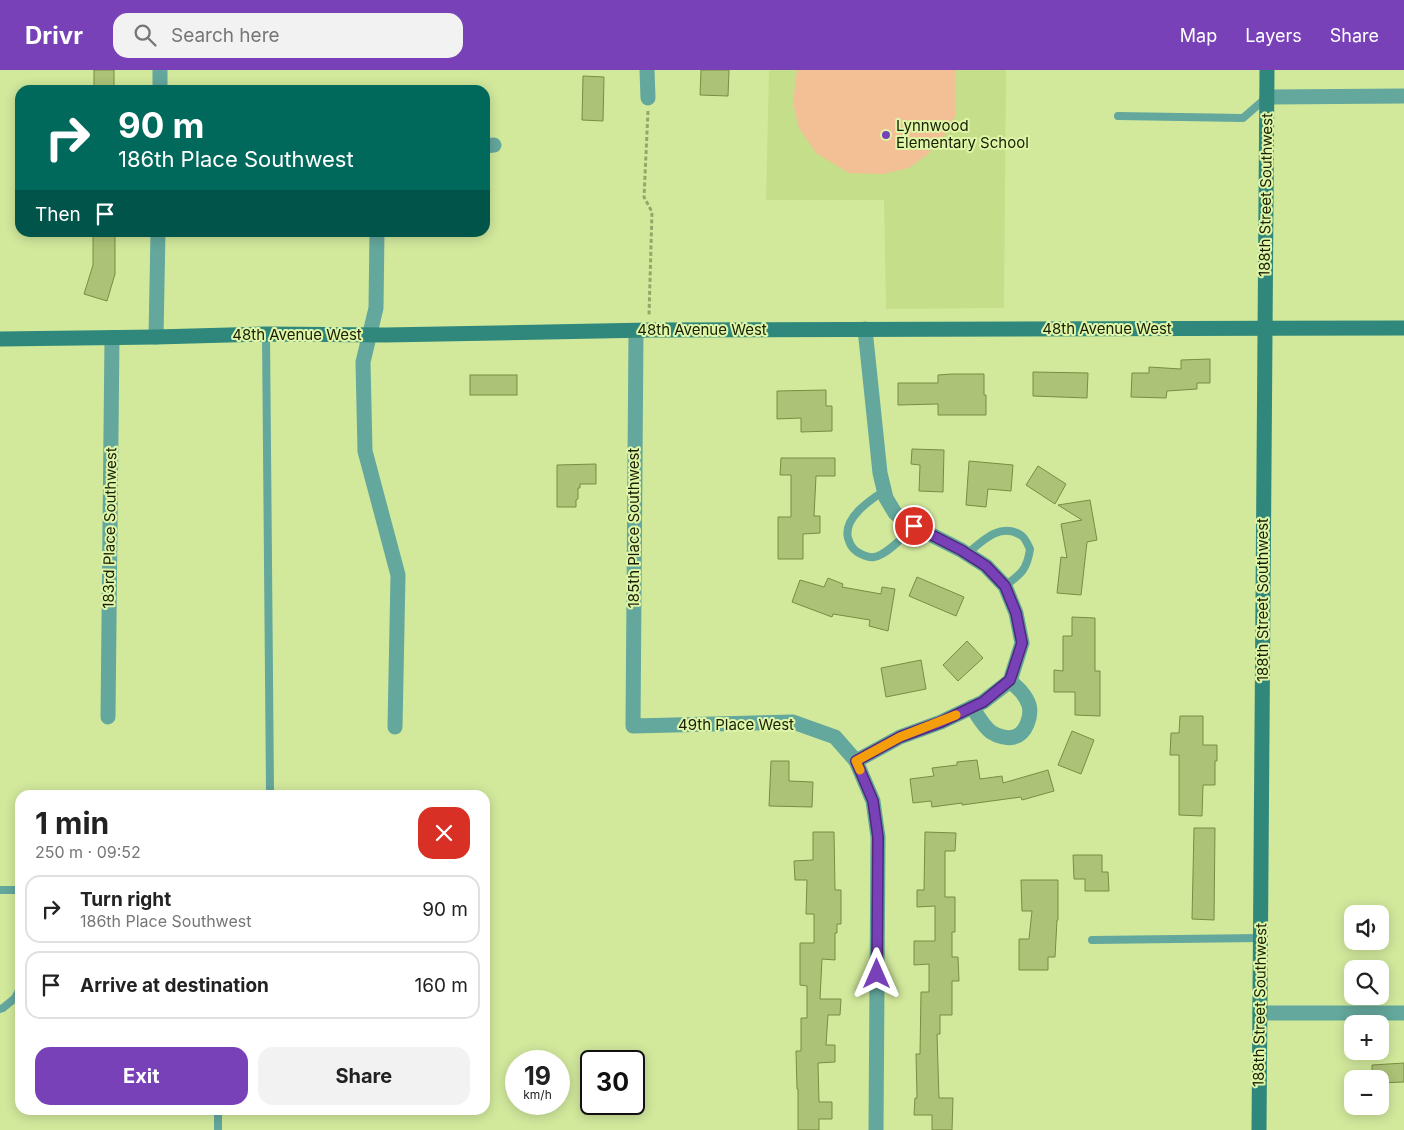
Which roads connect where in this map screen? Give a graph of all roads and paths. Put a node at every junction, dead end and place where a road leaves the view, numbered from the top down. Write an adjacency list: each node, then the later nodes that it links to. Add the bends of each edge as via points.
1 (160, 70): 4 (street)
2 (647, 70): 7 (street)
3 (1267, 70): 6 (street, 188th Street Southwest)
4 (160, 85)
5 (1404, 96): 6 (street)
6 (1267, 97): 8 (lane, via 1243,118); 11 (street, 188th Street Southwest)
7 (648, 98): 14 (path, via 644,197 652,212 648,313)
8 (1118, 116)
9 (158, 237): 17 (street)
10 (377, 237): 16 (street, via 376,308)
11 (1264, 328): 12 (street, 48th Avenue West); 13 (street, 48th Avenue West); 33 (street, 188th Street Southwest)
12 (1404, 328)
13 (865, 329): 14 (street, 48th Avenue West); 20 (street)
14 (643, 331): 16 (street, 48th Avenue West); 27 (street, 185th Place Southwest)
15 (266, 334): 16 (street, 48th Avenue West); 17 (street, 48th Avenue West); 30 (lane)
16 (369, 334): 28 (street, via 363,362 365,451 398,575)
17 (156, 337): 18 (street, 48th Avenue West)
18 (112, 338): 19 (street, 48th Avenue West); 26 (street, 183rd Place Southwest)
19 (0, 339)
20 (884, 491): 21 (street, via 895,513); 21 (lane, via 866,503 852,519 847,533 851,547 861,555 874,557 888,550)
21 (914, 526): 22 (street)
22 (967, 554): 23 (street, via 986,566); 23 (lane, via 990,535 1008,530 1023,536 1030,549 1028,563)
23 (1005, 586): 24 (street, via 1016,613 1022,643)
24 (1010, 680): 25 (street); 25 (street, via 1022,692 1029,706 1024,730 1014,737 992,733)
25 (972, 708): 29 (street, via 900,737)
26 (108, 717)
27 (633, 726): 29 (street, 49th Place West, via 793,722 835,737)
28 (395, 727)
29 (856, 761): 41 (street, 49th Place West, via 873,801 878,837)
30 (270, 790)
31 (0, 890): 32 (lane)
32 (15, 890)
33 (1261, 938): 34 (lane); 37 (street, 188th Street Southwest)
34 (1092, 940)
35 (15, 998): 36 (lane)
36 (0, 1008)
37 (1260, 1012): 38 (street); 42 (street, 188th Street Southwest)
38 (1404, 1012)
39 (218, 1115): 40 (lane)
40 (218, 1130)
41 (876, 1130)
42 (1259, 1130)

